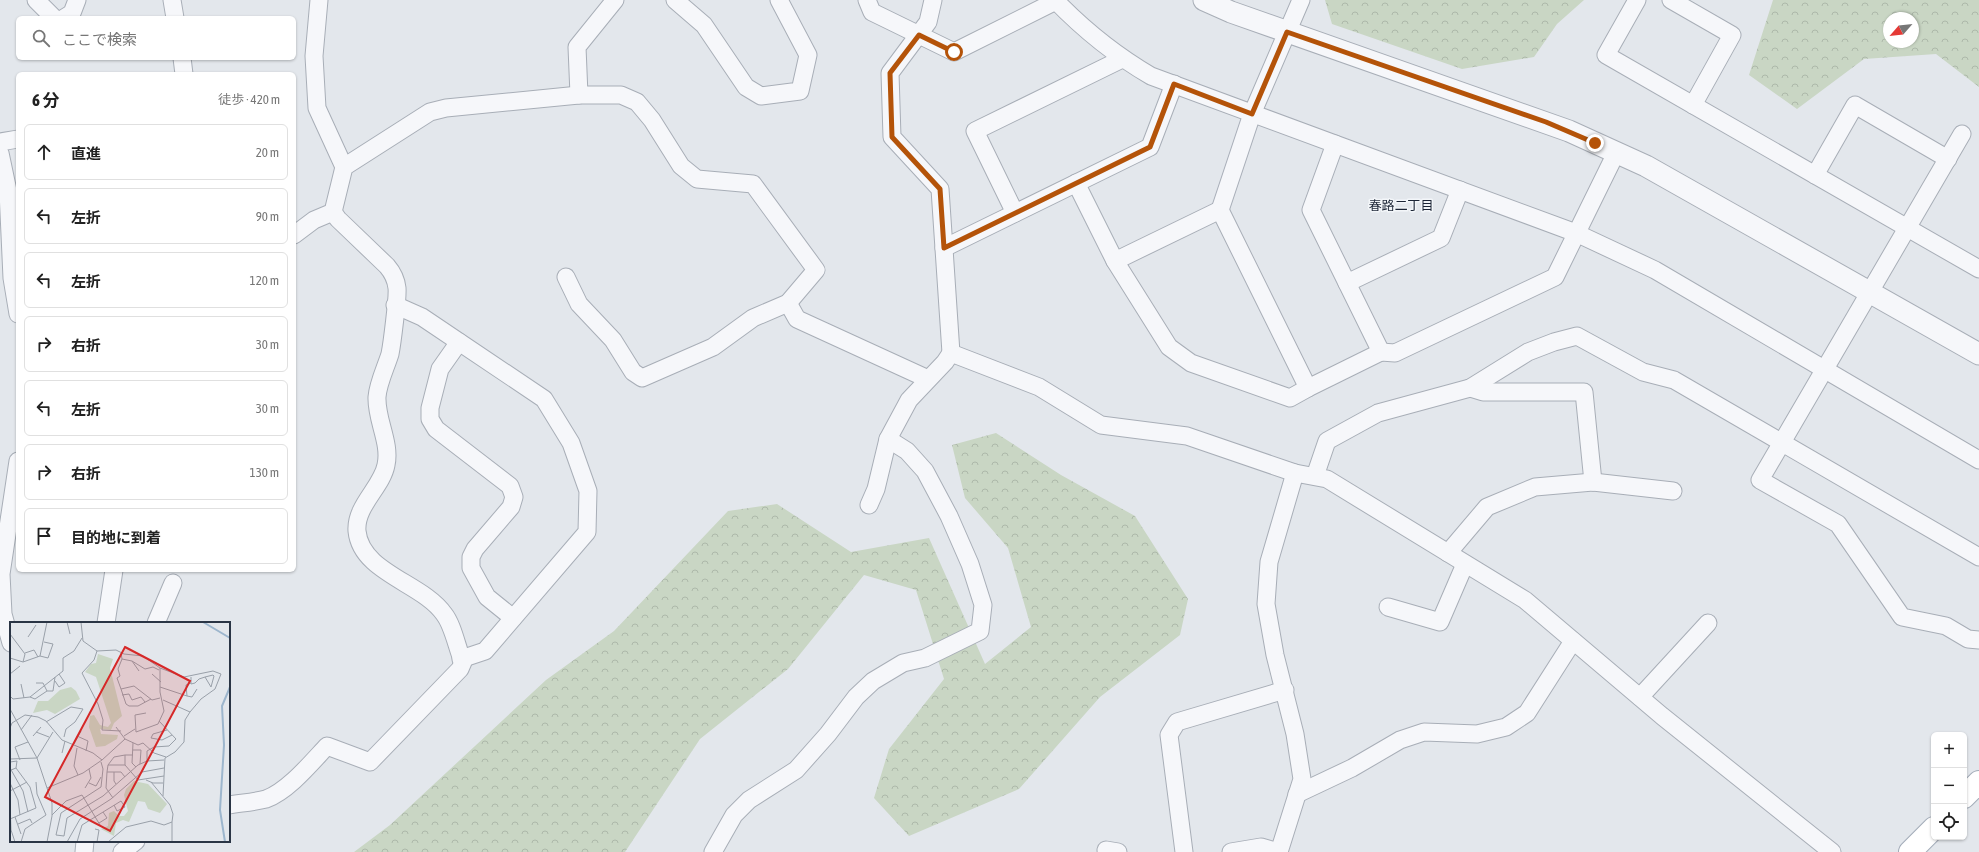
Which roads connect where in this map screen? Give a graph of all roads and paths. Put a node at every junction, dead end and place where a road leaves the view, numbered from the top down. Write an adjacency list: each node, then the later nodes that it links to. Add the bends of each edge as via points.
1 (36, 0): 15 (street)
2 (77, 0): 16 (street, via 72,13)
3 (172, 0): 17 (street)
4 (319, 0): 34 (street, via 314,56 317,108)
5 (615, 0): 24 (street, via 577,47)
6 (675, 0): 7 (street, via 704,25 746,87 761,96 800,91 808,55)
7 (779, 0)
8 (867, 0): 19 (street, via 872,12)
9 (933, 0): 19 (street, via 928,22)
10 (1055, 0): 19 (street, via 954,52); 20 (street)
11 (1204, 0): 18 (street)
12 (1301, 0): 18 (street)
13 (1637, 0): 25 (street, via 1606,55)
14 (1671, 0): 25 (street, via 1732,35)
15 (52, 16)
16 (67, 16)
17 (175, 16)
18 (1287, 32): 26 (street); 32 (street, via 1546,122)
19 (919, 35): 44 (street, via 890,73 892,137 940,189)
20 (1122, 59): 23 (street, via 1151,76); 40 (street, via 975,131)
21 (182, 60): 22 (street)
22 (184, 72)
23 (1174, 84): 26 (street); 36 (street, via 1150,147)
24 (579, 94): 34 (street, via 446,108 430,112); 51 (street, via 621,95 636,102 652,120 681,166 697,179 754,184 816,270)
25 (1692, 105): 35 (street)
26 (1252, 114): 30 (street); 38 (street)
27 (1962, 134): 33 (street)
28 (16, 139): 29 (street)
29 (0, 142)
30 (1335, 144): 37 (street); 48 (street, via 1311,210)
31 (0, 153): 50 (street, via 8,191 12,278)
32 (1616, 153): 42 (street); 49 (street, via 1646,166)
33 (1948, 159): 35 (street, via 1855,105); 41 (street)
34 (344, 167): 39 (street)
35 (1815, 175): 41 (street)
36 (1076, 183): 40 (street); 45 (street)
37 (1460, 190): 42 (street); 48 (street, via 1441,238)
38 (1220, 210): 45 (street); 59 (street)
39 (333, 212): 43 (street, via 314,220); 52 (street, via 394,275 397,289)
40 (1015, 213): 44 (street)
41 (1908, 228): 46 (street); 49 (street)
42 (1576, 233): 54 (street, via 1555,277 1395,353); 57 (street, via 1654,270)
43 (296, 234)
44 (944, 248): 55 (street)
45 (1115, 261): 59 (street, via 1168,347 1190,364 1290,398)
46 (1979, 269)
47 (566, 277): 51 (street, via 579,304 613,340 633,372 642,378 713,347 753,318)
48 (1348, 283): 54 (street)
49 (1870, 292): 56 (street); 57 (street)
50 (16, 302)
51 (788, 303): 58 (street, via 797,319)
52 (395, 305): 53 (street, via 422,317); 83 (street, via 390,352 377,395 377,409 388,453 386,467 358,517 357,530 360,545 374,562 435,604 445,614)
53 (459, 342): 76 (street, via 440,369 430,408 430,419 436,429 510,486 514,497 511,507 470,557 471,568 488,597); 76 (street, via 544,399 570,443 588,491 587,532)
54 (1381, 352): 59 (street)
55 (951, 353): 58 (street); 64 (street, via 1039,387 1101,425 1187,436)
56 (1979, 354)
57 (1825, 370): 62 (street); 63 (street)
58 (928, 379): 61 (street, via 909,400)
59 (1308, 388)
60 (1470, 388): 62 (street, via 1528,352 1577,336 1643,372 1674,380); 66 (street, via 1378,413 1327,441); 67 (street, via 1483,392 1584,392)
61 (888, 439): 69 (street, via 876,489); 95 (street, via 907,451 925,471 949,516 970,564 983,605 980,631 925,658 903,663 873,681 856,697 796,770 749,800 734,815)
62 (1782, 443): 71 (street); 81 (street, via 1760,480 1838,524 1902,617 1946,626 1968,639)
63 (1979, 460)
64 (1295, 472): 66 (street); 84 (street, via 1269,562 1266,604)
65 (16, 474): 80 (street, via 1,574 3,614)
66 (1315, 476): 70 (street, via 1326,479)
67 (1593, 482): 68 (street); 70 (street, via 1535,487 1487,507)
68 (1674, 491)
69 (869, 505)
70 (1448, 553): 72 (street)
71 (1979, 557)
72 (1465, 564): 75 (street, via 1440,622); 82 (street, via 1525,600)
73 (114, 572): 77 (street)
74 (173, 583): 78 (street)
75 (1388, 607)
76 (513, 618): 83 (street, via 485,651)
77 (106, 622)
78 (156, 622)
79 (1708, 623): 85 (street)
80 (10, 639)
81 (1979, 640)
82 (1573, 641): 85 (street); 87 (street, via 1527,713 1506,727 1477,734 1424,732 1400,740 1352,768)
83 (462, 659): 89 (street, via 460,669 370,762 328,746 279,791 267,798)
84 (1284, 690): 87 (street, via 1295,734 1302,779); 96 (street, via 1177,722 1169,735)
85 (1640, 697): 99 (street)
86 (1979, 782): 88 (main road)
87 (1297, 794): 98 (street)
88 (1967, 794)
89 (230, 805)
90 (1931, 831): 100 (main road)
91 (85, 842): 93 (street)
92 (135, 842): 94 (street)
93 (84, 852)
94 (122, 852)
95 (713, 852)
96 (1184, 852)
97 (1232, 852): 98 (street, via 1260,847)
98 (1279, 852)
99 (1832, 852)
100 (1910, 852)

